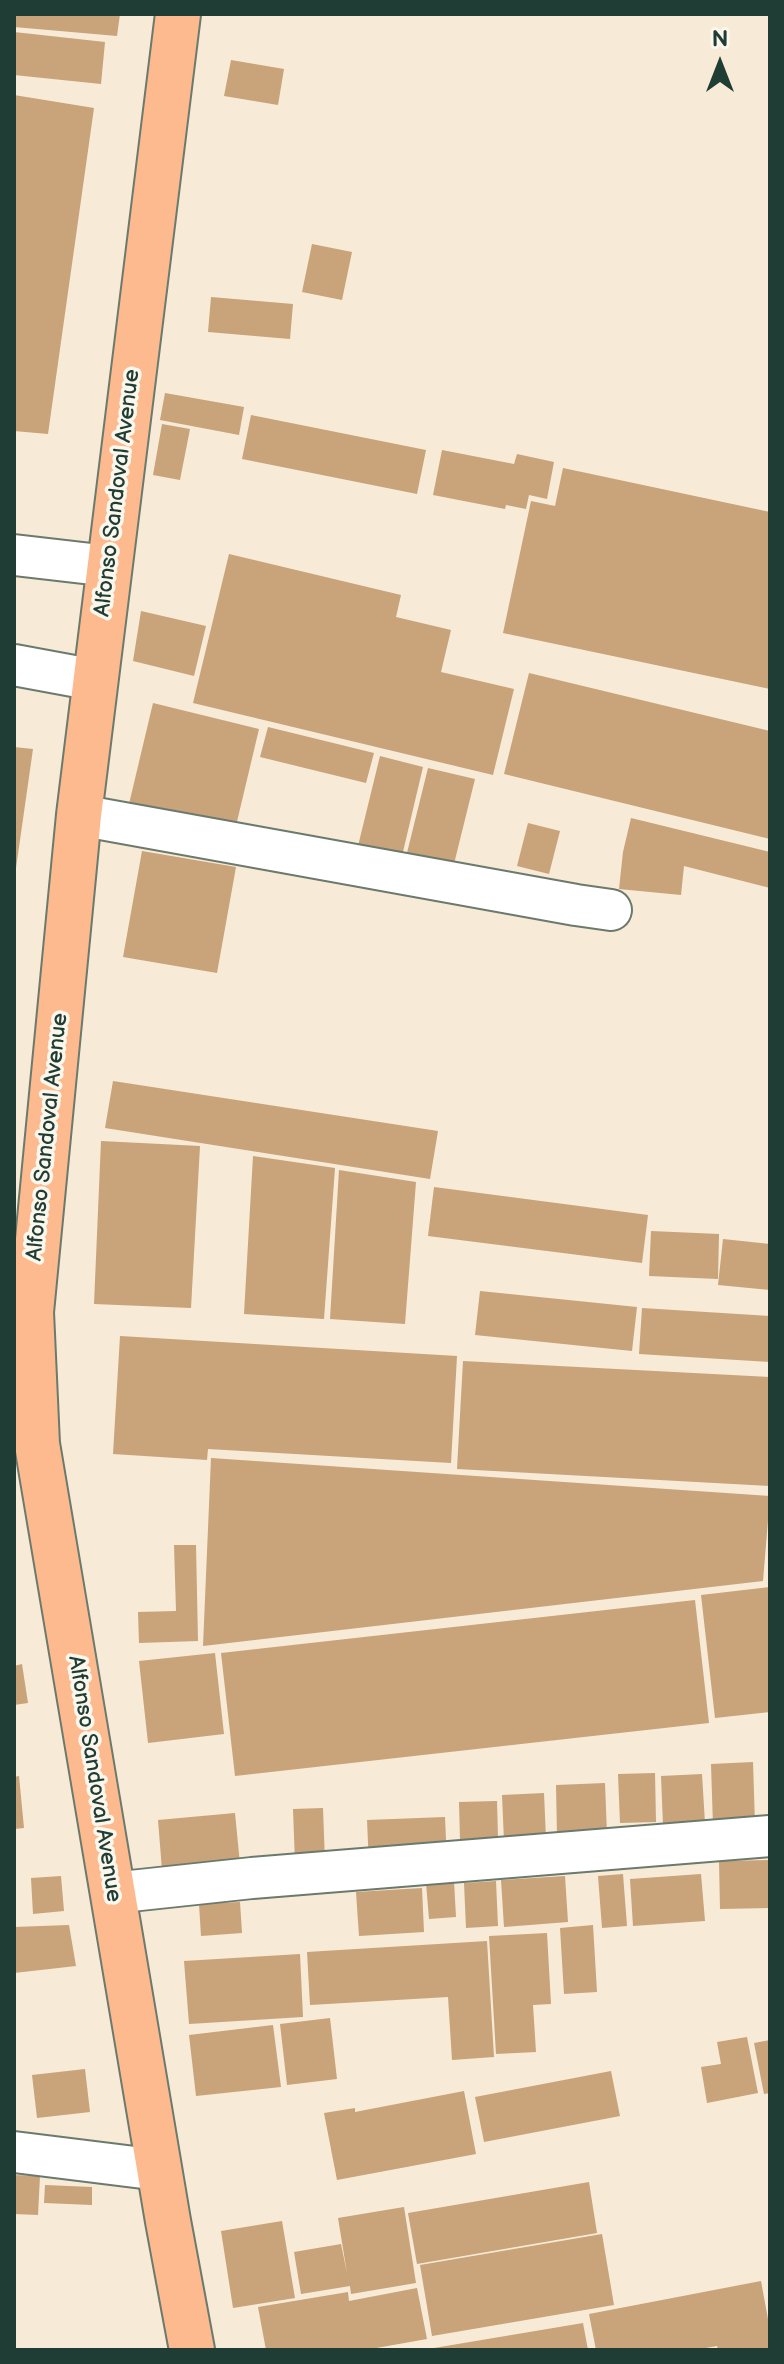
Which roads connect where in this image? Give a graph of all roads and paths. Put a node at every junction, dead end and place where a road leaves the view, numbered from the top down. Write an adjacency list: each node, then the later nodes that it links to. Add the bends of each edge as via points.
1 (178, 14): 3 (main road, Alfonso Sandoval Avenue)
2 (14, 555): 3 (street)
3 (109, 566): 5 (main road, Alfonso Sandoval Avenue)
4 (14, 665): 5 (street)
5 (95, 680): 6 (main road, Alfonso Sandoval Avenue)
6 (79, 815): 7 (street); 9 (main road, Alfonso Sandoval Avenue, via 31,1312 37,1444)
7 (611, 910)
8 (770, 1836): 9 (street)
9 (112, 1893): 11 (main road, Alfonso Sandoval Avenue)
10 (14, 2152): 11 (street)
11 (159, 2170): 12 (main road, Alfonso Sandoval Avenue)
12 (192, 2350)

